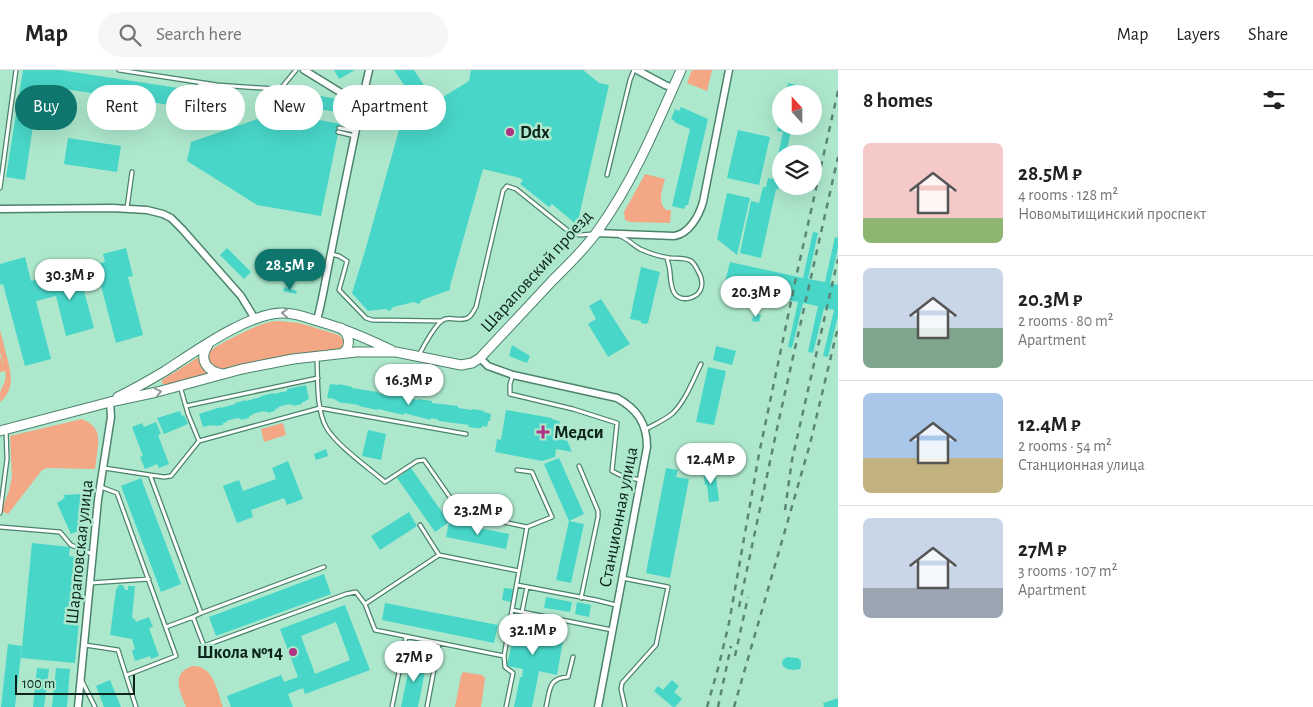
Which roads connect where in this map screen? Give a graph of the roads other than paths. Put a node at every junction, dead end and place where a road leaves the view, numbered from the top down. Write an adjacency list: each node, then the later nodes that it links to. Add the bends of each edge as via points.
1 (16, 70): 19 (lane)
2 (119, 70): 9 (lane)
3 (296, 70): 9 (lane, via 276,90)
4 (304, 70): 12 (street)
5 (369, 70): 11 (street)
6 (636, 70): 13 (street); 18 (lane, via 628,86)
7 (681, 70): 13 (main road, Шараповский проезд)
8 (729, 70): 23 (street, via 702,206 696,218 686,231 677,236)
9 (200, 82): 10 (lane)
10 (200, 85)
11 (366, 85)
12 (333, 88)
13 (673, 88): 22 (main road, Шараповский проезд, via 630,180)
14 (338, 130): 16 (lane)
15 (356, 130): 16 (street)
16 (355, 134): 24 (street)
17 (132, 172): 20 (lane)
18 (607, 175)
19 (0, 188)
20 (127, 208): 21 (street); 26 (street, via 156,212 171,218 241,296)
21 (0, 210)
22 (596, 233): 23 (street); 28 (lane, via 572,234 516,188 507,186 503,191 476,307 466,319); 35 (main road, Шараповский проезд)
23 (610, 234): 25 (lane)
24 (330, 254): 27 (street); 28 (lane, via 347,261 339,290 366,318)
25 (667, 258): 25 (lane, via 672,291 685,298 698,294 702,281 694,264 681,258)
26 (255, 319): 27 (main road, one-way to 26, via 283,313); 30 (main road)
27 (317, 320): 29 (main road)
28 (442, 321): 34 (lane)
29 (340, 328): 31 (main road); 32 (main road, via 348,339 347,349)
30 (210, 343): 37 (main road, via 204,359 210,369); 41 (main road)
31 (396, 352): 32 (main road); 34 (main road)
32 (342, 353): 33 (main road)
33 (316, 356): 37 (main road); 39 (lane)
34 (418, 357): 35 (main road, via 461,365)
35 (480, 358): 38 (street, Станционная улица, via 488,366)
36 (701, 364): 44 (lane, via 674,412)
37 (222, 374): 40 (main road)
38 (513, 375): 44 (street, Станционная улица, via 617,398 633,410); 52 (lane, via 510,394 617,423 612,471)
39 (318, 378): 42 (lane); 43 (lane)
40 (180, 386): 41 (main road, one-way to 40); 42 (lane)
41 (110, 402): 45 (main road); 49 (street, Шараповская улица)
42 (186, 406): 47 (lane)
43 (320, 408): 46 (lane); 47 (lane); 57 (lane, via 326,426 336,440 385,482 416,461 424,460 461,513)
44 (646, 429): 52 (street, Станционная улица, via 647,447)
45 (3, 430): 54 (lane, via 7,459)
46 (466, 434)
47 (199, 441): 51 (lane, via 171,476)
48 (579, 466): 67 (lane, via 598,511)
49 (104, 468): 51 (lane); 53 (street, Шараповская улица)
50 (517, 470): 57 (lane, via 532,472 552,517)
51 (150, 475): 72 (lane)
52 (641, 480): 62 (street, Станционная улица)
53 (100, 487): 58 (street, Шараповская улица); 63 (lane, via 117,493)
54 (0, 513)
55 (420, 525): 59 (lane)
56 (0, 527): 58 (lane, via 60,532 72,545)
57 (527, 527): 61 (lane)
58 (93, 554): 64 (street, Шараповская улица)
59 (439, 555): 61 (lane); 68 (lane)
60 (324, 568): 72 (lane)
61 (520, 571): 65 (lane)
62 (622, 578): 69 (street, Станционная улица); 91 (lane, via 668,587 656,645 622,684)
63 (149, 579): 64 (lane); 74 (lane)
64 (90, 583): 78 (street, Шараповская улица)
65 (517, 586): 66 (lane); 70 (lane)
66 (527, 588): 67 (lane); 71 (lane)
67 (581, 598): 69 (lane)
68 (365, 604): 73 (lane, via 356,592 346,594 204,646); 76 (lane, via 376,630)
69 (616, 605): 75 (street, Станционная улица)
70 (512, 610): 71 (lane); 79 (lane)
71 (522, 612): 75 (lane)
72 (202, 613): 73 (lane)
73 (193, 617): 74 (lane)
74 (166, 627): 81 (lane, via 176,656)
75 (612, 630): 90 (street, Станционная улица)
76 (406, 636): 77 (lane); 86 (lane)
77 (439, 643): 79 (lane); 87 (lane)
78 (84, 645): 81 (lane, via 118,650); 82 (street, Шараповская улица)
79 (504, 656): 88 (lane, via 506,667 513,673)
80 (573, 657): 89 (lane, via 568,677 557,679 550,686)
81 (126, 675): 85 (lane)
82 (81, 679): 83 (street, Шараповская улица); 84 (lane)
83 (78, 707)
84 (95, 707)
85 (136, 707)
86 (392, 707)
87 (427, 707)
88 (506, 707)
89 (546, 707)
90 (598, 707)
91 (625, 707)

